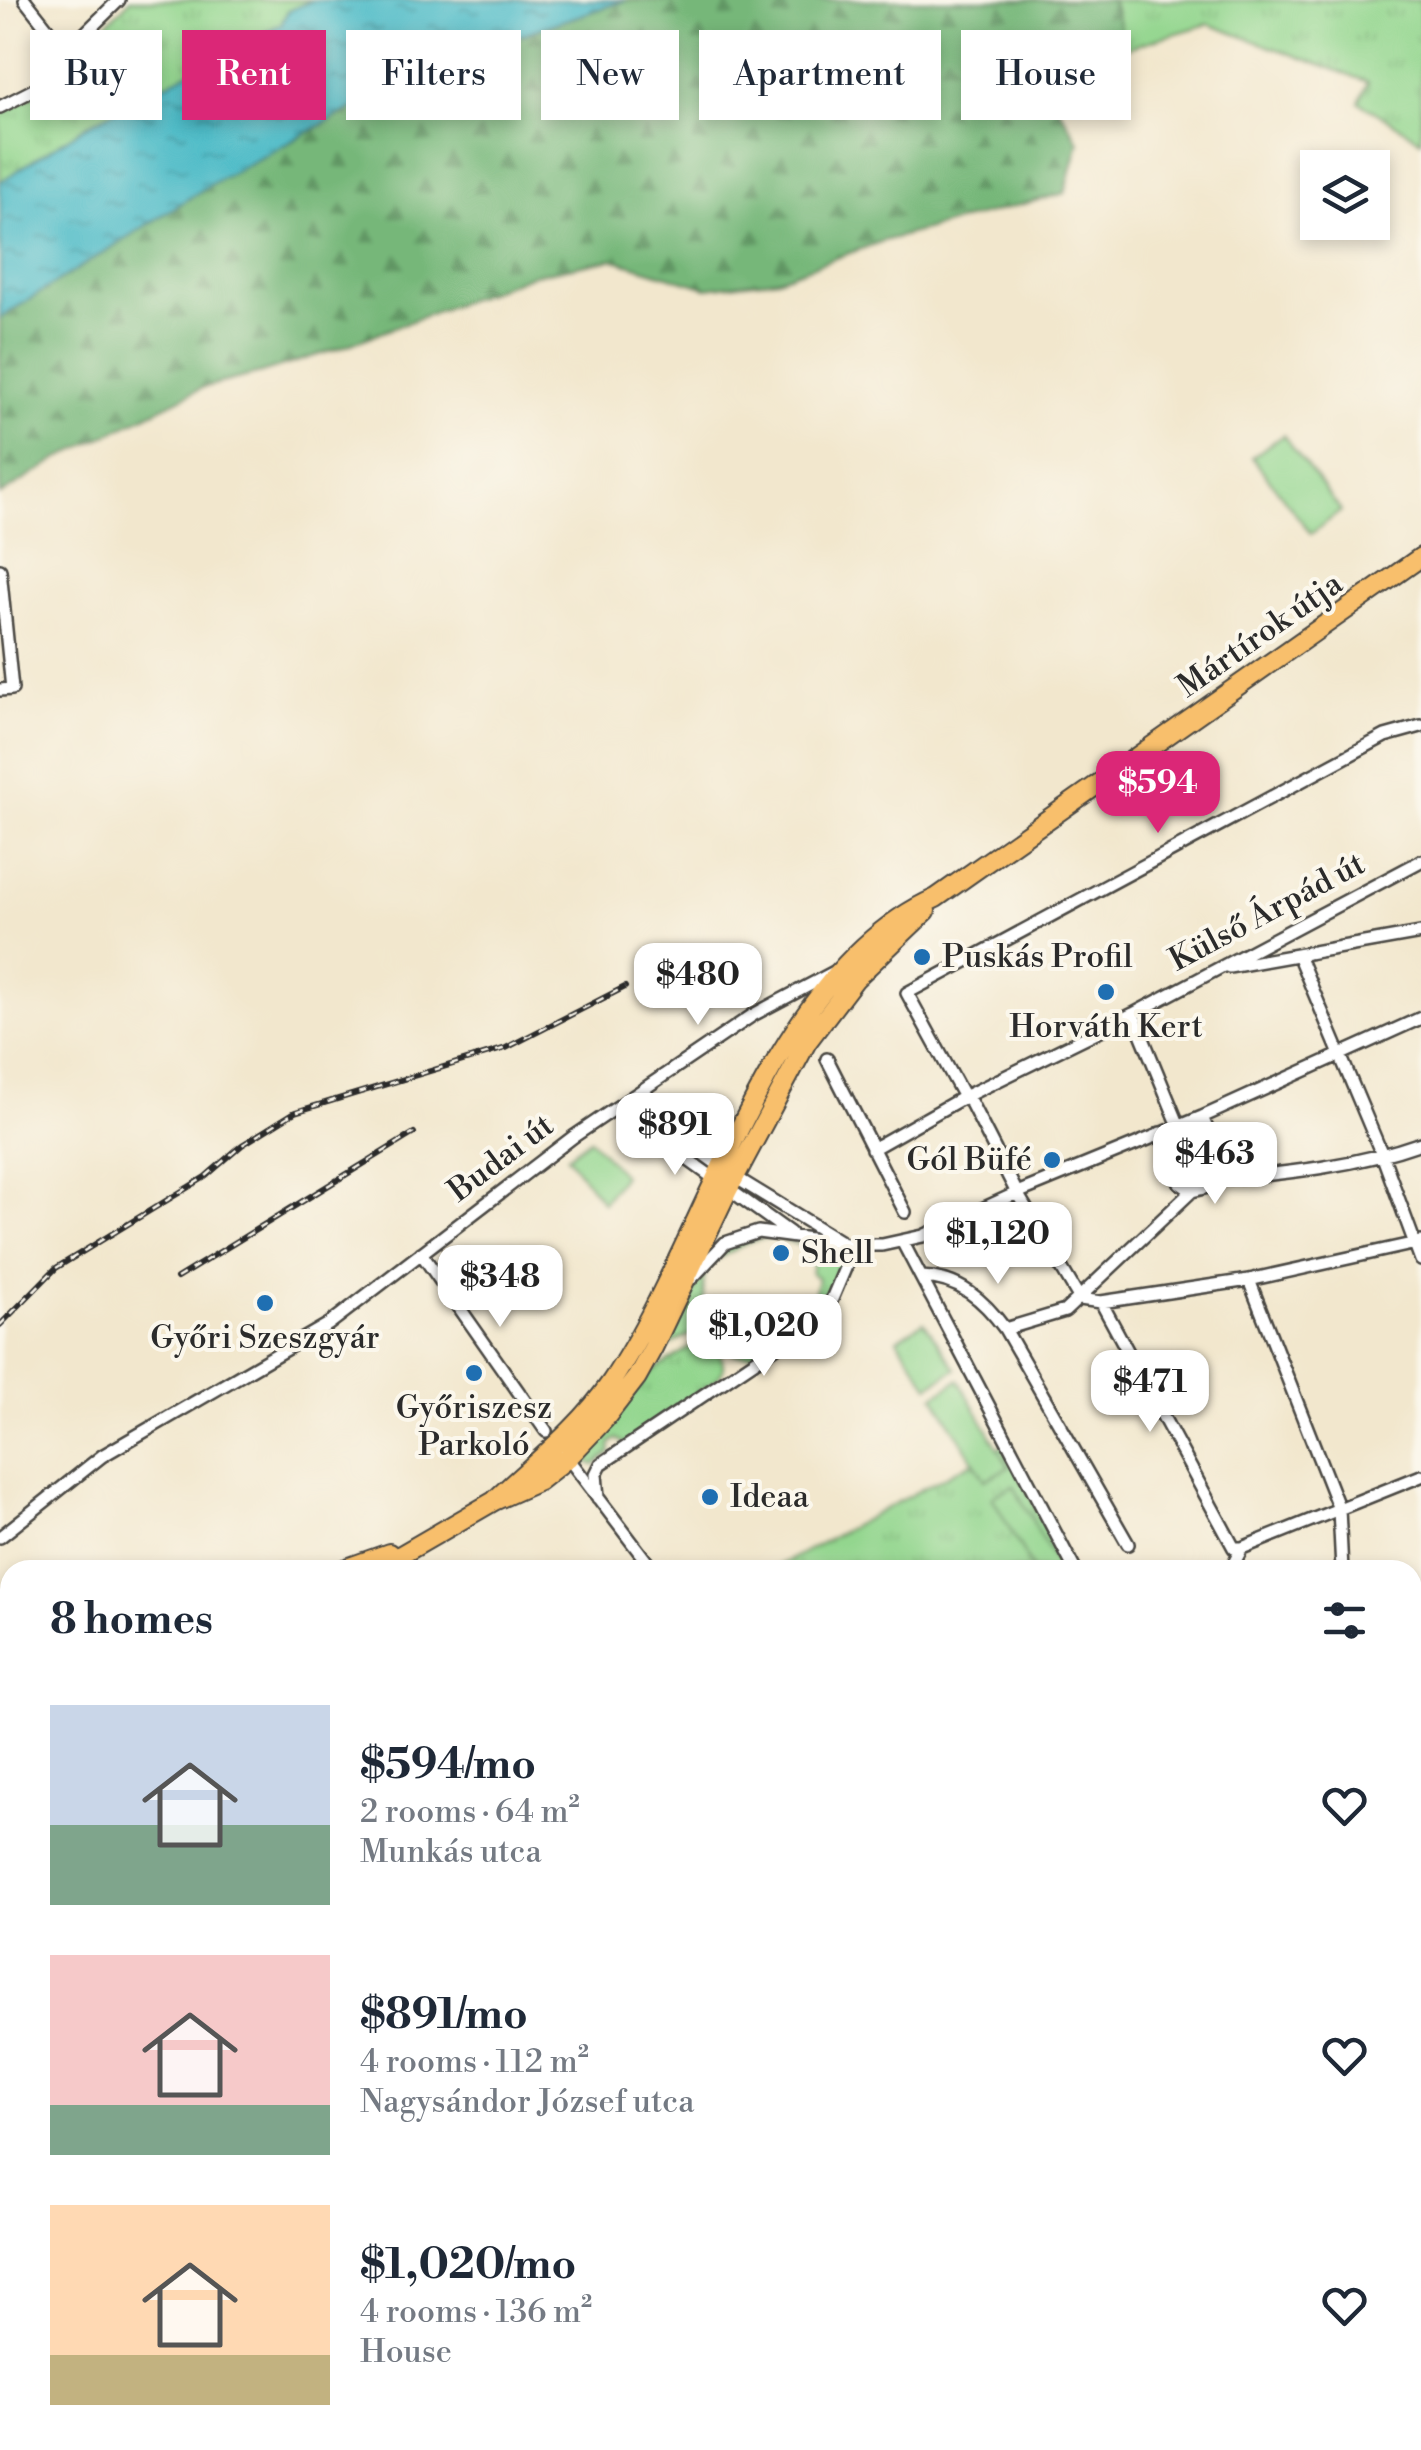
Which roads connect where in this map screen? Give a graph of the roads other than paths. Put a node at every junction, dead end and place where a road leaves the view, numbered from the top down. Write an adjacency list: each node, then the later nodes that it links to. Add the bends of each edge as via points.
1 (25, 0): 3 (street)
2 (120, 0): 4 (street)
3 (49, 30)
4 (89, 30)
5 (30, 92): 6 (street)
6 (0, 108)
7 (1421, 557): 12 (main road, Mártírok útja)
8 (0, 570): 9 (street, via 12,689)
9 (0, 690)
10 (1421, 726): 21 (street, via 1385,736 907,992)
11 (1421, 861): 16 (street, Külső Árpád út)
12 (936, 898): 15 (main road, Mártírok útja, via 902,916); 30 (main road, Mártírok útja, via 822,1019)
13 (1421, 933): 14 (street)
14 (1299, 956): 16 (street); 19 (street)
15 (844, 967): 22 (street, Budai út, via 790,992); 30 (main road, Mártírok útja, via 778,1058)
16 (1220, 968): 17 (street, Külső Árpád út)
17 (1133, 1014): 21 (street, Külső Árpád út); 25 (street)
18 (1421, 1018): 19 (street)
19 (1340, 1054): 24 (street); 29 (street)
20 (827, 1060): 28 (street)
21 (964, 1097): 28 (street, Külső Árpád út); 33 (street)
22 (629, 1100): 23 (street, Budai út); 30 (street)
23 (616, 1108): 30 (street); 39 (street, Budai út)
24 (1202, 1116): 25 (street); 31 (street, via 1223,1166)
25 (1179, 1126): 26 (street)
26 (1160, 1134): 32 (street, via 1180,1183); 33 (street)
27 (1421, 1144): 29 (street)
28 (872, 1149): 34 (street)
29 (1384, 1156): 31 (street); 38 (street)
30 (725, 1179): 35 (street); 37 (street); 43 (main road); 47 (main road, via 621,1366)
31 (1221, 1179): 32 (street)
32 (1192, 1190): 44 (street)
33 (1016, 1192): 36 (street); 44 (street)
34 (905, 1212)
35 (794, 1235): 37 (street); 43 (street, via 758,1232 724,1243)
36 (902, 1241): 37 (street); 41 (street)
37 (850, 1244): 49 (street, via 826,1313 608,1459 596,1474)
38 (1418, 1244): 40 (street); 42 (street)
39 (421, 1253): 47 (street); 52 (street, Budai út, via 329,1324 102,1456)
40 (1421, 1260)
41 (922, 1276): 46 (street, via 964,1288); 59 (street)
42 (1249, 1280): 45 (street); 50 (street)
43 (677, 1296): 47 (main road, via 637,1377 604,1420)
44 (1080, 1299): 45 (street); 46 (street, via 1065,1311)
45 (1101, 1302): 54 (street)
46 (1004, 1329): 53 (street)
47 (557, 1444): 49 (street); 51 (main road, via 494,1501)
48 (1421, 1476): 50 (street)
49 (598, 1498): 58 (street)
50 (1339, 1509): 54 (street); 61 (street)
51 (437, 1536): 55 (main road); 56 (main road); 57 (main road)
52 (0, 1537)
53 (1128, 1544)
54 (1238, 1548): 60 (street)
55 (369, 1560)
56 (393, 1560)
57 (408, 1560)
58 (645, 1560)
59 (1070, 1560)
60 (1234, 1560)
61 (1342, 1560)

